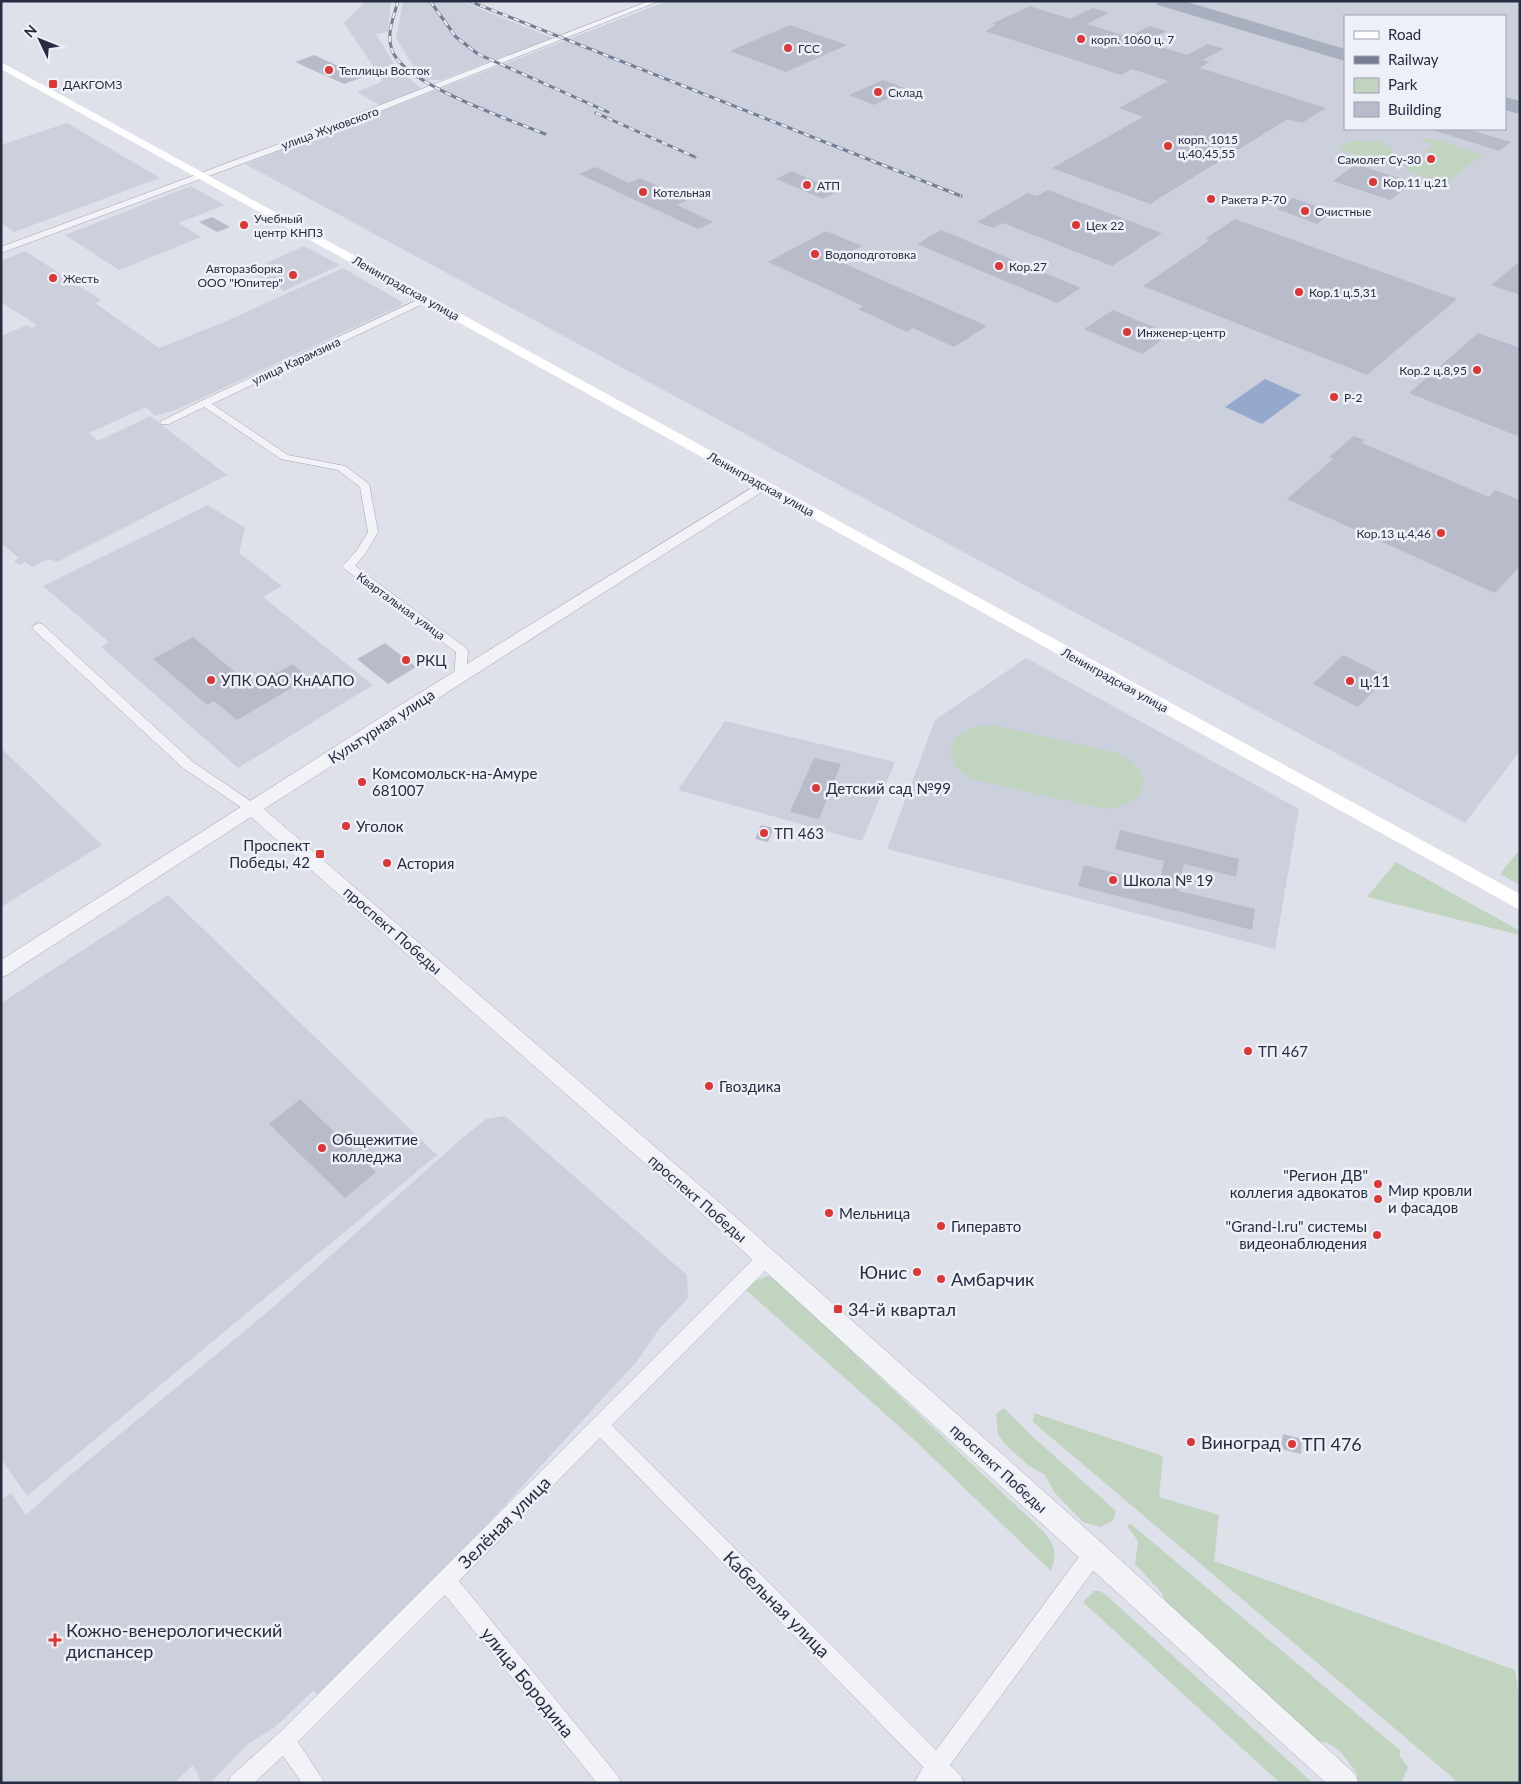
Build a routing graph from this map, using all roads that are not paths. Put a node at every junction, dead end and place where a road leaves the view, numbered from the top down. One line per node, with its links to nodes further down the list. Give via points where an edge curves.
1 (656, 1): 3 (street, улица Жуковского)
2 (2, 66): 3 (main road, Ленинградская улица)
3 (200, 175): 4 (street, улица Жуковского); 5 (main road, Ленинградская улица)
4 (1, 250)
5 (426, 300): 6 (street, улица Карамзина); 8 (main road, Ленинградская улица)
6 (204, 403): 7 (street, улица Карамзина); 10 (street, Квартальная улица, via 286,457 341,468 365,486 373,532 348,567 462,651)
7 (165, 422)
8 (763, 485): 10 (street, Культурная улица); 12 (main road, Ленинградская улица)
9 (38, 627): 11 (street, проспект Победы, via 188,765)
10 (460, 676): 11 (street, Культурная улица)
11 (253, 809): 13 (street, Культурная улица); 14 (street, проспект Победы)
12 (1520, 903)
13 (1, 970)
14 (766, 1258): 15 (street, Зелёная улица); 16 (street, проспект Победы)
15 (600, 1426): 17 (street, Зелёная улица); 19 (street, Кабельная улица)
16 (1094, 1552): 19 (street); 25 (street, проспект Победы)
17 (446, 1581): 18 (street, Зелёная улица); 22 (street, улица Бородина)
18 (285, 1741): 20 (street, Зелёная улица); 21 (street)
19 (936, 1766): 23 (street); 24 (street, Кабельная улица)
20 (238, 1783)
21 (315, 1783)
22 (611, 1783)
23 (924, 1783)
24 (954, 1783)
25 (1346, 1783)

